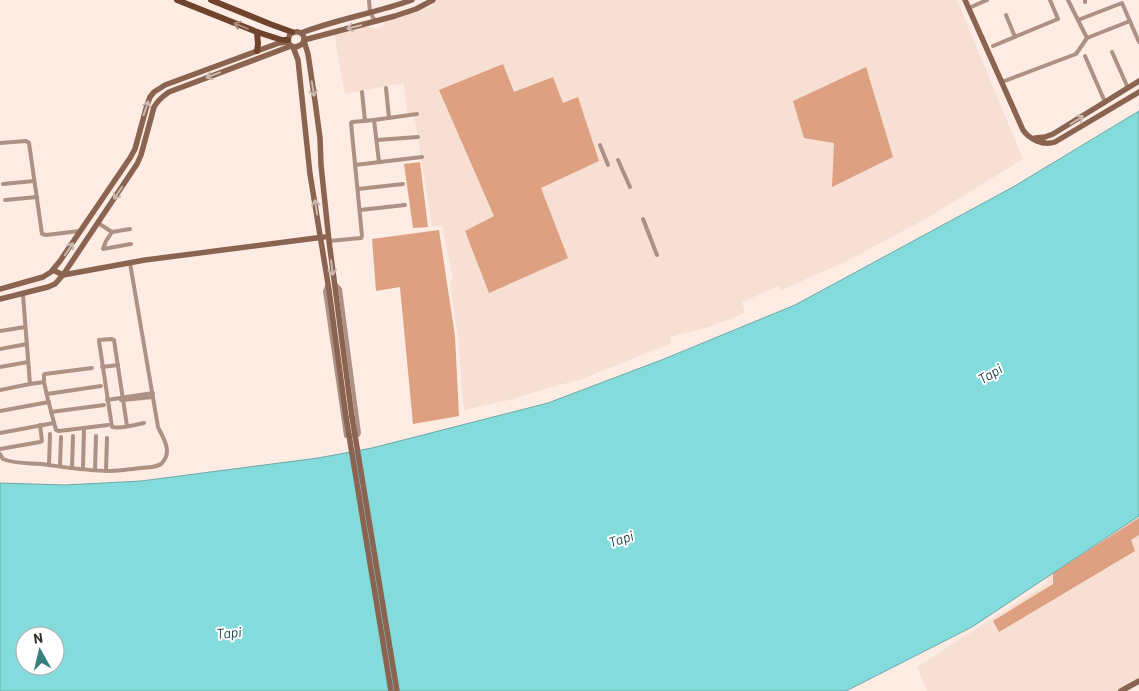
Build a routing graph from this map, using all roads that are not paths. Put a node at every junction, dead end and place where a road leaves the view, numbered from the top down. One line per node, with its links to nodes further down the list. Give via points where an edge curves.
1 (177, 0): 16 (main road, one-way to 1)
2 (211, 0): 17 (main road)
3 (369, 0): 11 (street)
4 (412, 0): 11 (street)
5 (433, 0): 14 (street, via 416,9)
6 (965, 0): 10 (street)
7 (987, 0): 10 (street)
8 (1050, 0): 19 (street, via 1058,19)
9 (1068, 0): 13 (street)
10 (969, 8): 31 (street)
11 (370, 12): 14 (street); 18 (street)
12 (1006, 15): 19 (street)
13 (1078, 20): 15 (street, via 1122,3); 20 (street)
14 (375, 21): 21 (street, one-way to 21)
15 (1130, 21): 20 (street); 22 (street)
16 (257, 32): 23 (main road); 25 (main road)
17 (292, 32): 18 (street); 23 (street, via 288,36)
18 (301, 33): 21 (street)
19 (1015, 37): 24 (street)
20 (1087, 38): 31 (street, via 1076,54)
21 (304, 40): 23 (street, via 299,47); 66 (street, one-way to 66, via 316,101)
22 (1139, 42)
23 (290, 44): 25 (street); 29 (street); 65 (street, one-way to 23, via 310,174 298,60)
24 (993, 46)
25 (257, 51): 28 (street)
26 (1112, 52): 33 (street)
27 (1085, 56): 36 (street)
28 (229, 61): 29 (street); 63 (street, one-way to 28, via 133,153 154,92 165,84)
29 (232, 68): 61 (street, one-way to 61, via 169,92 158,101 152,111 140,159)
30 (1139, 81): 33 (street)
31 (1002, 82): 42 (street, via 1023,130)
32 (386, 88): 38 (street)
33 (1128, 88): 36 (street)
34 (362, 92): 40 (street)
35 (1139, 92): 42 (street, via 1055,142 1044,144)
36 (1104, 102): 42 (street, one-way to 36, via 1053,134)
37 (417, 114): 38 (street)
38 (390, 118): 39 (street)
39 (374, 120): 40 (street); 43 (street)
40 (365, 121): 49 (street, via 351,123)
41 (418, 137): 43 (street)
42 (1033, 138)
43 (376, 140): 48 (street)
44 (0, 143): 51 (street, via 28,141)
45 (600, 145): 50 (street)
46 (422, 157): 48 (street)
47 (618, 160): 54 (street)
48 (379, 162): 49 (street)
49 (355, 165): 55 (street)
50 (608, 165)
51 (34, 181): 52 (street); 56 (street)
52 (3, 184)
53 (403, 184): 55 (street)
54 (630, 187)
55 (358, 188): 59 (street)
56 (37, 197): 57 (street); 63 (street, via 42,234)
57 (5, 200)
58 (405, 205): 59 (street)
59 (360, 210): 66 (street, via 362,237)
60 (643, 219): 68 (street)
61 (98, 223): 64 (street); 71 (street)
62 (130, 229): 64 (street)
63 (81, 231): 70 (street, one-way to 63)
64 (112, 232): 67 (street, via 104,250)
65 (321, 237): 66 (street); 69 (street); 72 (street)
66 (329, 239): 72 (street, one-way to 72)
67 (131, 244)
68 (657, 255)
69 (130, 263): 71 (street); 90 (street)
70 (53, 270): 71 (street); 73 (street, via 43,277)
71 (63, 276): 74 (street, via 55,284)
72 (331, 284): 72 (street, via 325,291 346,436 359,433 340,289); 97 (street)
73 (0, 289)
74 (23, 295): 75 (street); 76 (street)
75 (0, 299)
76 (25, 326): 77 (street); 78 (street)
77 (0, 331)
78 (27, 344): 79 (street); 80 (street)
79 (0, 349)
80 (28, 362): 82 (street); 86 (street)
81 (118, 365): 83 (street); 83 (street, via 113,339 106,339 98,342); 91 (street)
82 (0, 367)
83 (102, 367): 92 (street)
84 (92, 368): 85 (street, via 45,374)
85 (44, 382): 86 (street); 89 (street)
86 (30, 384): 88 (street)
87 (101, 386): 89 (street)
88 (0, 390)
89 (46, 394): 93 (street)
90 (153, 395): 91 (street); 117 (street, via 158,427 168,450 164,462 156,467)
91 (121, 399): 92 (street); 102 (street)
92 (107, 400): 102 (street, via 112,427)
93 (49, 402): 95 (street); 96 (street)
94 (104, 405): 96 (street)
95 (0, 411)
96 (51, 412): 98 (street)
97 (349, 417): 120 (street, bridge); 121 (street, bridge)
98 (54, 423): 100 (street); 103 (street, via 59,431)
99 (144, 423): 102 (street)
100 (40, 425): 104 (street); 110 (street, via 42,441)
101 (108, 425): 103 (street)
102 (127, 426)
103 (84, 428): 115 (street)
104 (0, 433)
105 (50, 434): 112 (street)
106 (73, 436): 114 (street)
107 (96, 436): 116 (street)
108 (61, 437): 113 (street)
109 (107, 438): 117 (street)
110 (0, 450)
111 (0, 454): 112 (street, via 7,461)
112 (49, 465): 113 (street)
113 (60, 466): 114 (street)
114 (72, 468): 115 (street)
115 (83, 469): 116 (street)
116 (95, 470): 117 (street)
117 (106, 471)
118 (1139, 681): 122 (street)
119 (1139, 685): 123 (street)
120 (391, 691)
121 (397, 691)
122 (1121, 691)
123 (1128, 691)

